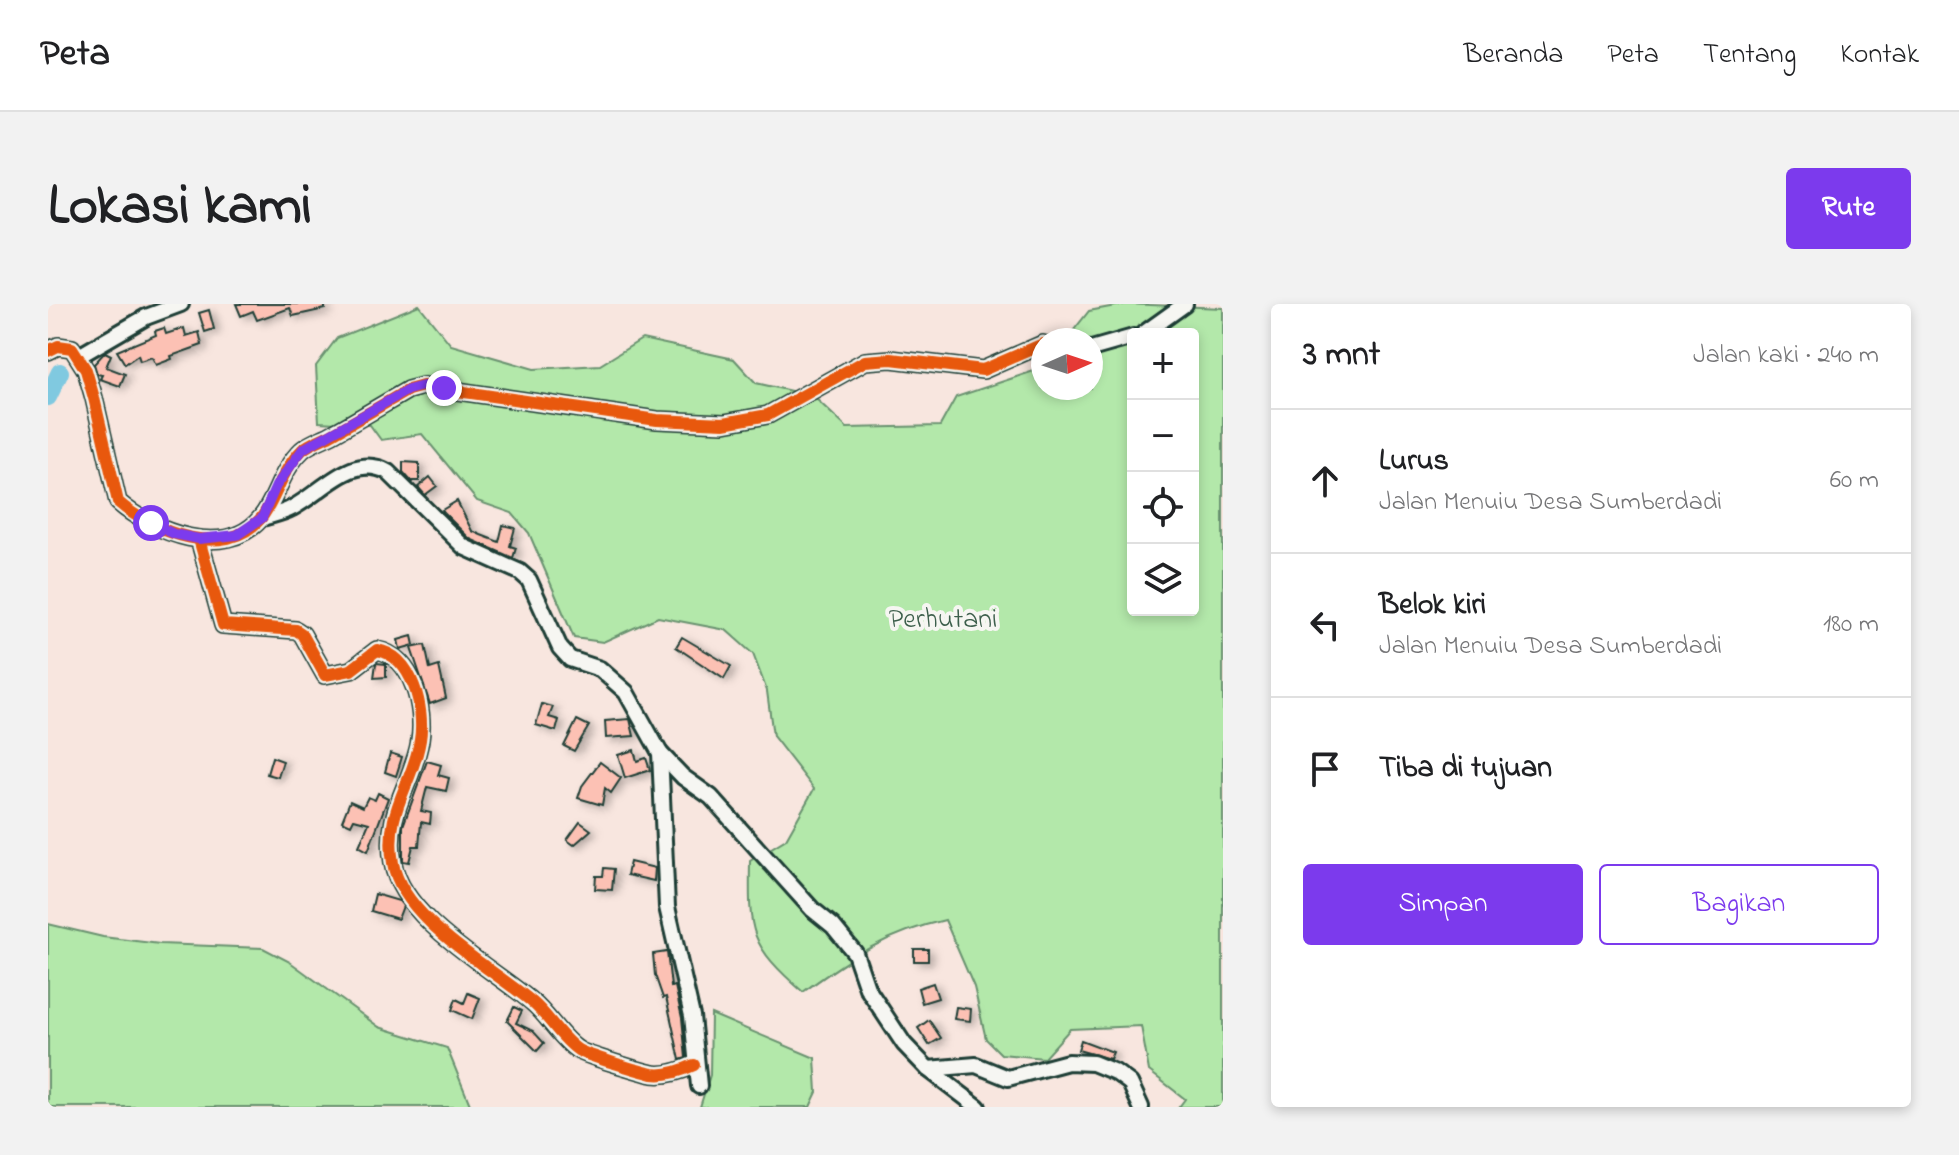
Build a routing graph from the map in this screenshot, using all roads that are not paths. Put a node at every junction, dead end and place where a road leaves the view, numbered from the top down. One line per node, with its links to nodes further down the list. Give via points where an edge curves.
1 (181, 304): 3 (street)
2 (1185, 304): 4 (street)
3 (144, 310): 9 (street)
4 (1151, 328)
5 (1127, 339): 6 (street)
6 (1103, 346)
7 (1031, 349): 10 (street, via 983,370 874,358 768,415 724,423 657,420 423,386 303,449 276,486)
8 (48, 351): 9 (street, via 65,345)
9 (79, 356): 11 (street, via 118,502 174,534)
10 (262, 518): 11 (street, via 237,535); 12 (street, via 294,507 353,467 376,465 388,472 464,547 529,580 560,648 570,659 600,669 626,692)
11 (199, 539): 13 (street, via 223,625 296,630 325,675 351,670 377,650 405,669 418,697 420,739 396,803 393,864 411,902 533,1002 579,1051 652,1074)
12 (660, 753): 13 (street, via 667,907 692,1016); 14 (street, via 711,797 833,926 855,953 878,1009)
13 (694, 1065): 15 (street)
14 (928, 1069): 16 (street); 17 (street, via 976,1065 1008,1078 1068,1062 1093,1063 1130,1083)
15 (699, 1086)
16 (978, 1107)
17 (1141, 1107)

